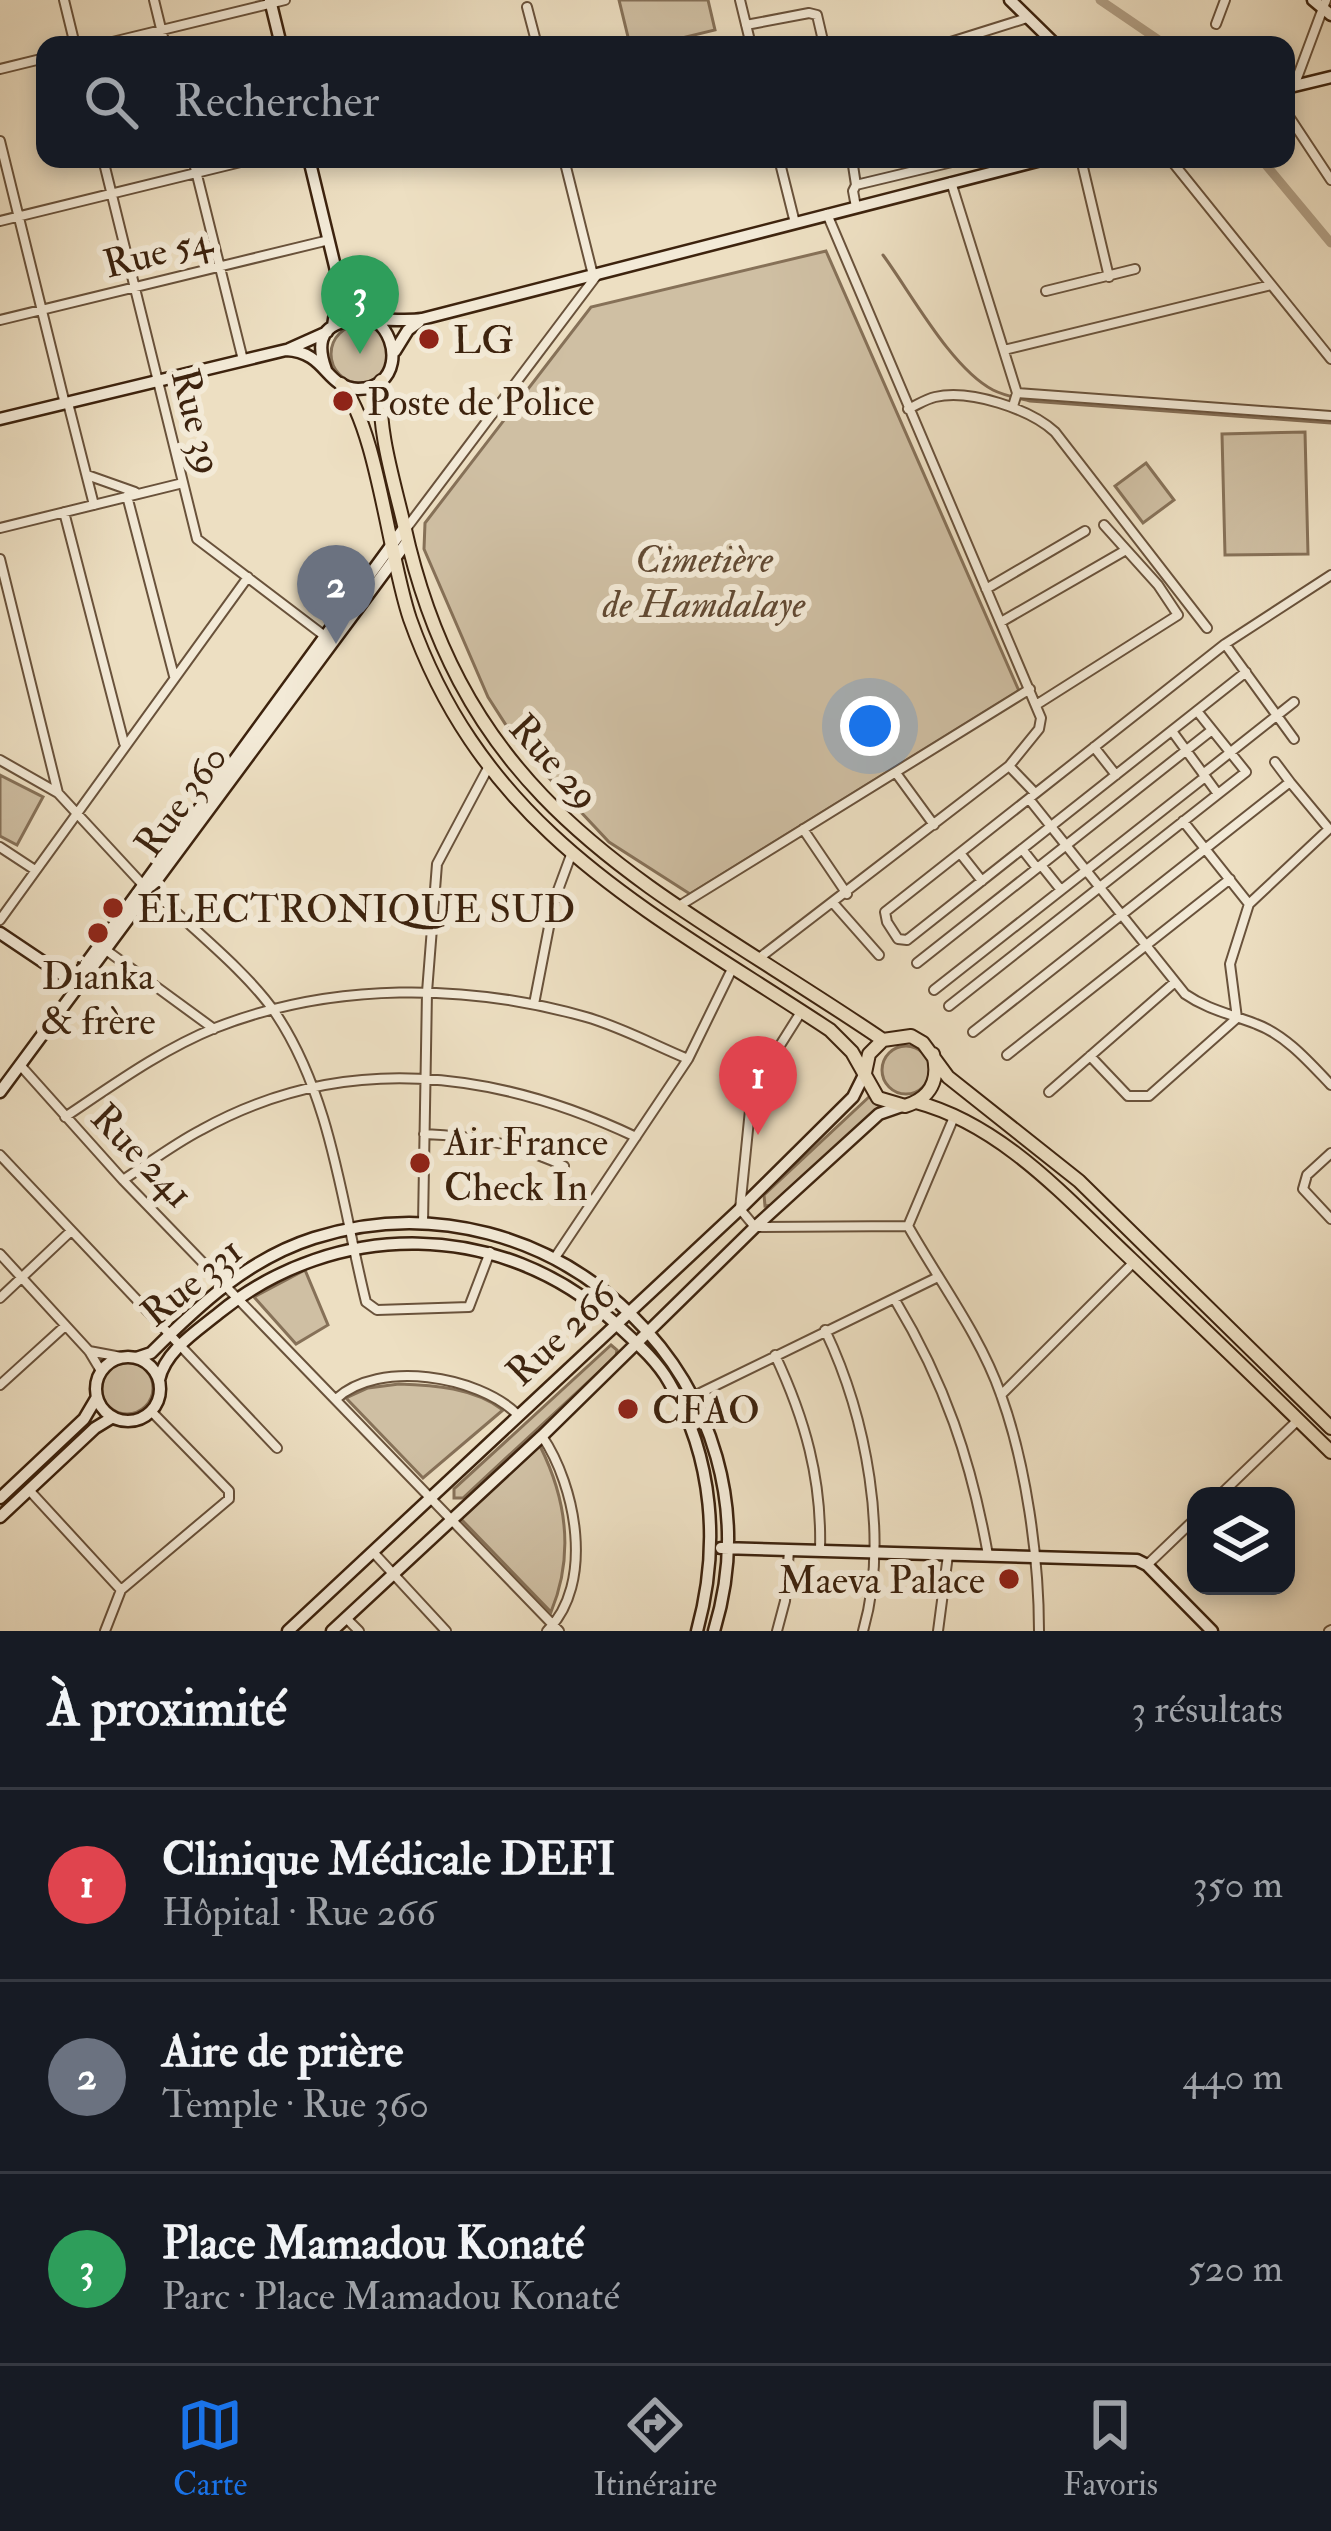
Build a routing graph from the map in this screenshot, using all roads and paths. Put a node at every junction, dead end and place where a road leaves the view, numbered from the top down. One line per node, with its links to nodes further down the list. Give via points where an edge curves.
1 (64, 0): 14 (street)
2 (154, 0): 13 (street)
3 (285, 0): 7 (street)
4 (740, 0): 12 (street)
5 (1010, 0): 10 (main road)
6 (1225, 0): 11 (street)
7 (270, 2): 13 (street); 17 (main road)
8 (1323, 6): 25 (street)
9 (527, 7): 18 (street)
10 (1028, 17): 21 (street); 22 (main road)
11 (1216, 24)
12 (746, 25): 19 (street); 20 (street, via 809,13)
13 (162, 30): 15 (street); 16 (street)
14 (73, 36)
15 (137, 36)
16 (163, 36)
17 (278, 36)
18 (535, 36)
19 (749, 36)
20 (822, 36)
21 (969, 36)
22 (1047, 36)
23 (36, 60): 24 (street)
24 (0, 69)
25 (1295, 75)
26 (1331, 79): 27 (main road)
27 (1295, 86)
28 (1295, 126): 42 (street)
29 (0, 141): 48 (street)
30 (105, 168): 45 (street, Rue 39)
31 (196, 168): 41 (street)
32 (217, 168): 41 (street)
33 (311, 168): 51 (main road)
34 (567, 168): 54 (street)
35 (781, 168): 50 (street)
36 (853, 168): 44 (street)
37 (927, 168): 44 (street)
38 (1009, 168): 43 (main road)
39 (1083, 168): 55 (street)
40 (1176, 168): 57 (street)
41 (197, 173): 45 (street); 52 (street)
42 (1331, 180)
43 (951, 182): 46 (main road); 67 (street)
44 (856, 185): 46 (street)
45 (112, 194): 48 (street); 58 (street, Rue 39)
46 (856, 207): 47 (main road)
47 (827, 214): 50 (main road); 78 (street)
48 (19, 216): 49 (street); 60 (street)
49 (0, 220)
50 (795, 224): 54 (main road)
51 (329, 240): 52 (street, Rue 54); 56 (main road)
52 (220, 267): 58 (street, Rue 54); 70 (street)
53 (1135, 269): 55 (street)
54 (595, 274): 62 (main road); 90 (street)
55 (1108, 277): 59 (street)
56 (339, 283): 61 (main road); 65 (main road)
57 (1271, 285): 67 (street); 69 (street)
58 (135, 287): 60 (street, Rue 54); 72 (street, Rue 39)
59 (1046, 291)
60 (42, 310): 63 (street, Rue 54); 76 (street)
61 (360, 316): 64 (main road); 65 (main road)
62 (422, 319): 64 (main road); 68 (main road)
63 (0, 320)
64 (376, 321): 68 (main road)
65 (331, 329): 66 (main road); 71 (main road, via 322,351)
66 (286, 350): 70 (main road); 71 (main road, via 313,355)
67 (1004, 350): 75 (street)
68 (395, 351): 73 (main road)
69 (1331, 359)
70 (243, 360): 72 (main road)
71 (326, 370): 74 (main road)
72 (158, 381): 76 (main road); 82 (street, Rue 39)
73 (381, 381): 74 (main road, via 361,389); 90 (main road, Rue 29, via 381,420)
74 (340, 384): 92 (main road, via 361,421)
75 (1017, 393): 77 (street); 79 (street)
76 (66, 403): 80 (main road); 81 (street)
77 (1013, 406): 78 (street, via 951,396); 98 (street, via 1055,431)
78 (908, 409): 96 (street)
79 (1331, 416)
80 (0, 419)
81 (86, 474): 83 (street); 85 (street)
82 (183, 483): 83 (street); 94 (street, Rue 39, via 196,539)
83 (140, 494): 84 (street)
84 (127, 496): 85 (street); 102 (street)
85 (94, 505): 86 (street)
86 (64, 512): 88 (street); 111 (street)
87 (1104, 525): 91 (street)
88 (0, 528)
89 (1085, 531): 96 (street)
90 (405, 533): 92 (main road, Rue 360); 149 (main road, Rue 29, via 456,679 499,749 563,821)
91 (1126, 550): 97 (street); 105 (street, via 1178,616)
92 (391, 554): 99 (main road); 118 (main road, via 419,645); 144 (main road, Rue 360)
93 (0, 559): 123 (street)
94 (248, 577): 99 (street, Rue 39); 102 (street)
95 (1331, 577): 100 (street)
96 (986, 589): 97 (street)
97 (1000, 622): 103 (street)
98 (1207, 628)
99 (326, 637): 144 (main road)
100 (1225, 644): 101 (street); 112 (street)
101 (1246, 673): 106 (street); 107 (street)
102 (174, 678): 111 (street)
103 (1030, 689): 105 (street); 119 (street)
104 (1294, 702): 107 (street)
105 (1036, 704): 117 (street, via 1039,729)
106 (1197, 711): 108 (street); 109 (street)
107 (1279, 714): 110 (street); 114 (street)
108 (1212, 730): 113 (street); 114 (street)
109 (1172, 731): 113 (street); 120 (street)
110 (1294, 739)
111 (125, 745): 126 (street)
112 (1094, 747): 120 (street); 125 (street)
113 (1186, 751): 121 (street); 132 (street)
114 (1230, 752): 121 (street); 124 (street, via 1246,772)
115 (0, 760): 123 (street)
116 (1275, 763): 122 (street)
117 (1009, 766): 125 (street); 128 (street)
118 (488, 768): 137 (main road); 162 (street, via 437,864)
119 (896, 772): 128 (street); 130 (street)
120 (1116, 775): 129 (street)
121 (1204, 775): 124 (street); 140 (street)
122 (1290, 782): 131 (street); 135 (street)
123 (58, 793): 126 (street)
124 (1218, 794): 127 (street)
125 (1032, 796): 129 (street); 136 (street)
126 (77, 810): 139 (street); 144 (street)
127 (1183, 821): 135 (street); 143 (street)
128 (934, 825): 146 (street)
129 (1051, 826): 132 (street); 134 (street)
130 (803, 830): 146 (street); 149 (street)
131 (1330, 830): 148 (street)
132 (1066, 845): 138 (street); 140 (street)
133 (0, 848): 139 (street)
134 (1022, 849): 138 (street); 142 (street)
135 (1205, 849): 141 (street); 150 (street)
136 (960, 853): 142 (street); 142 (street, via 885,912 898,939)
137 (571, 855): 158 (main road); 163 (street)
138 (1039, 866): 145 (street); 157 (street)
139 (35, 870): 151 (street)
140 (1086, 871): 143 (street); 145 (street)
141 (1230, 879): 148 (street); 153 (street)
142 (982, 880)
143 (1100, 887): 150 (street); 164 (street)
144 (148, 888): 154 (main road, Rue 360); 160 (main road); 165 (street)
145 (1061, 890): 161 (street)
146 (847, 894): 147 (street)
147 (834, 904): 155 (street); 156 (street)
148 (1249, 904): 167 (street, via 1230,964)
149 (679, 906): 156 (main road, Rue 29)
150 (1121, 915): 153 (street); 169 (street)
151 (0, 920)
152 (0, 933): 160 (main road)
153 (1146, 946): 159 (street); 172 (street)
154 (106, 950): 160 (main road, Rue 360); 168 (street)
155 (879, 956)
156 (758, 959): 170 (main road, Rue 29)
157 (917, 963)
158 (733, 967): 166 (main road); 174 (street)
159 (1175, 982): 167 (street, via 1198,1004); 173 (street)
160 (75, 984): 175 (main road, Rue 360); 178 (main road)
161 (934, 990)
162 (427, 992): 163 (street); 165 (street); 177 (street)
163 (534, 1004): 174 (street)
164 (950, 1006)
165 (273, 1009): 168 (street); 180 (street)
166 (802, 1010): 176 (main road, via 853,1052); 192 (street, via 752,1090)
167 (1237, 1018): 173 (street, via 1149,1096 1128,1096); 179 (street, via 1283,1040)
168 (214, 1029): 185 (street)
169 (974, 1032)
170 (883, 1040): 171 (main road, via 910,1036); 176 (main road)
171 (932, 1054): 183 (main road, via 934,1082); 233 (main road, via 965,1093 1079,1181)
172 (1006, 1055)
173 (1090, 1056): 182 (street)
174 (688, 1058): 187 (street)
175 (20, 1065): 181 (main road, Rue 360); 185 (street, Rue 241)
176 (865, 1073): 183 (main road, via 878,1098); 192 (main road, Rue 266, via 853,1097)
177 (426, 1076): 180 (street); 186 (street); 187 (street, via 576,1108)
178 (0, 1080)
179 (1331, 1085)
180 (315, 1089): 191 (street, via 203,1128); 198 (street)
181 (0, 1092)
182 (1049, 1092)
183 (911, 1104): 184 (main road); 196 (main road, Rue 266, via 879,1114)
184 (955, 1115): 195 (street); 203 (main road, via 1011,1149)
185 (65, 1117): 191 (street, Rue 241)
186 (424, 1134): 190 (street, via 501,1142); 194 (street)
187 (636, 1137): 202 (street)
188 (1331, 1153): 193 (street, via 1303,1181)
189 (0, 1155): 197 (street)
190 (564, 1166)
191 (123, 1180): 206 (street, Rue 241)
192 (740, 1209): 196 (street); 210 (main road, Rue 266)
193 (1331, 1219)
194 (423, 1224): 198 (main road, Rue 331); 202 (main road, Rue 331, via 497,1236)
195 (908, 1226): 196 (street); 205 (street)
196 (755, 1227): 214 (main road, Rue 266)
197 (71, 1231): 204 (street); 215 (street)
198 (349, 1231): 199 (street); 206 (main road, Rue 331, via 316,1237)
199 (352, 1248): 200 (main road, Rue 331, via 428,1242); 200 (street, via 367,1302 377,1310 469,1307); 207 (main road, Rue 331, via 310,1259)
200 (490, 1252): 211 (main road, Rue 331, via 559,1281)
201 (0, 1254): 204 (street)
202 (554, 1259): 210 (main road, Rue 331)
203 (1134, 1262): 225 (street); 232 (main road)
204 (22, 1277): 208 (street); 212 (street)
205 (938, 1277): 209 (street); 225 (street)
206 (225, 1283): 207 (street, Rue 241); 215 (main road, Rue 331)
207 (238, 1297): 217 (main road, Rue 331); 228 (street, Rue 241)
208 (0, 1298)
209 (895, 1300): 213 (street); 253 (street, via 955,1417)
210 (627, 1311): 211 (main road, Rue 266); 214 (main road, Rue 331)
211 (615, 1323): 216 (main road, Rue 331); 230 (main road, Rue 266)
212 (66, 1325): 218 (street); 224 (street)
213 (825, 1330): 219 (street); 251 (street, via 856,1408)
214 (647, 1332): 216 (main road, Rue 266); 226 (main road, Rue 331)
215 (169, 1335): 217 (street); 221 (main road, Rue 331)
216 (637, 1343): 234 (main road, Rue 266); 246 (main road, Rue 331, via 668,1379 689,1423 706,1475)
217 (180, 1346): 223 (main road, Rue 331); 235 (street)
218 (89, 1351): 220 (street); 222 (street)
219 (775, 1355): 226 (street); 250 (street, via 817,1474)
220 (121, 1358): 221 (main road); 222 (main road)
221 (136, 1358): 223 (main road)
222 (101, 1371): 227 (main road)
223 (159, 1380): 229 (main road)
224 (0, 1385)
225 (1001, 1395): 254 (street)
226 (694, 1396): 247 (main road, Rue 331, via 719,1458)
227 (97, 1397): 231 (main road); 238 (main road, via 84,1420)
228 (336, 1399): 230 (street, via 370,1381 432,1377 479,1388); 242 (street)
229 (151, 1411): 231 (main road, via 133,1421); 257 (street, via 230,1499)
230 (517, 1414): 242 (main road, Rue 266)
231 (113, 1417): 240 (main road)
232 (1298, 1420): 236 (main road); 239 (street)
233 (1331, 1428)
234 (542, 1436): 244 (main road, Rue 266); 259 (street, via 569,1491 576,1527 573,1571)
235 (277, 1448)
236 (1331, 1453)
237 (0, 1475): 238 (street)
238 (11, 1487): 241 (main road)
239 (1228, 1487)
240 (29, 1490): 243 (main road); 257 (street)
241 (0, 1498)
242 (430, 1498): 244 (street); 249 (main road, Rue 266)
243 (0, 1517)
244 (451, 1520): 256 (main road, Rue 266); 259 (street)
245 (1187, 1527): 255 (street)
246 (711, 1547): 247 (main road); 265 (main road, Rue 331)
247 (727, 1549): 248 (main road); 266 (main road, Rue 331)
248 (789, 1551): 250 (main road); 267 (street)
249 (373, 1552): 256 (street); 261 (main road, Rue 266)
250 (820, 1552): 251 (main road)
251 (873, 1552): 252 (main road); 268 (street)
252 (948, 1554): 253 (main road); 269 (street)
253 (988, 1556): 254 (main road)
254 (1036, 1558): 255 (main road); 270 (street)
255 (1147, 1565): 271 (main road)
256 (392, 1574): 258 (main road, Rue 266); 264 (street)
257 (121, 1590): 260 (street)
258 (346, 1618): 262 (main road, Rue 266); 263 (street)
259 (553, 1629)
260 (104, 1631)
261 (288, 1631)
262 (332, 1631)
263 (359, 1631)
264 (446, 1631)
265 (697, 1631)
266 (714, 1631)
267 (777, 1631)
268 (863, 1631)
269 (938, 1631)
270 (1039, 1631)
271 (1212, 1631)

